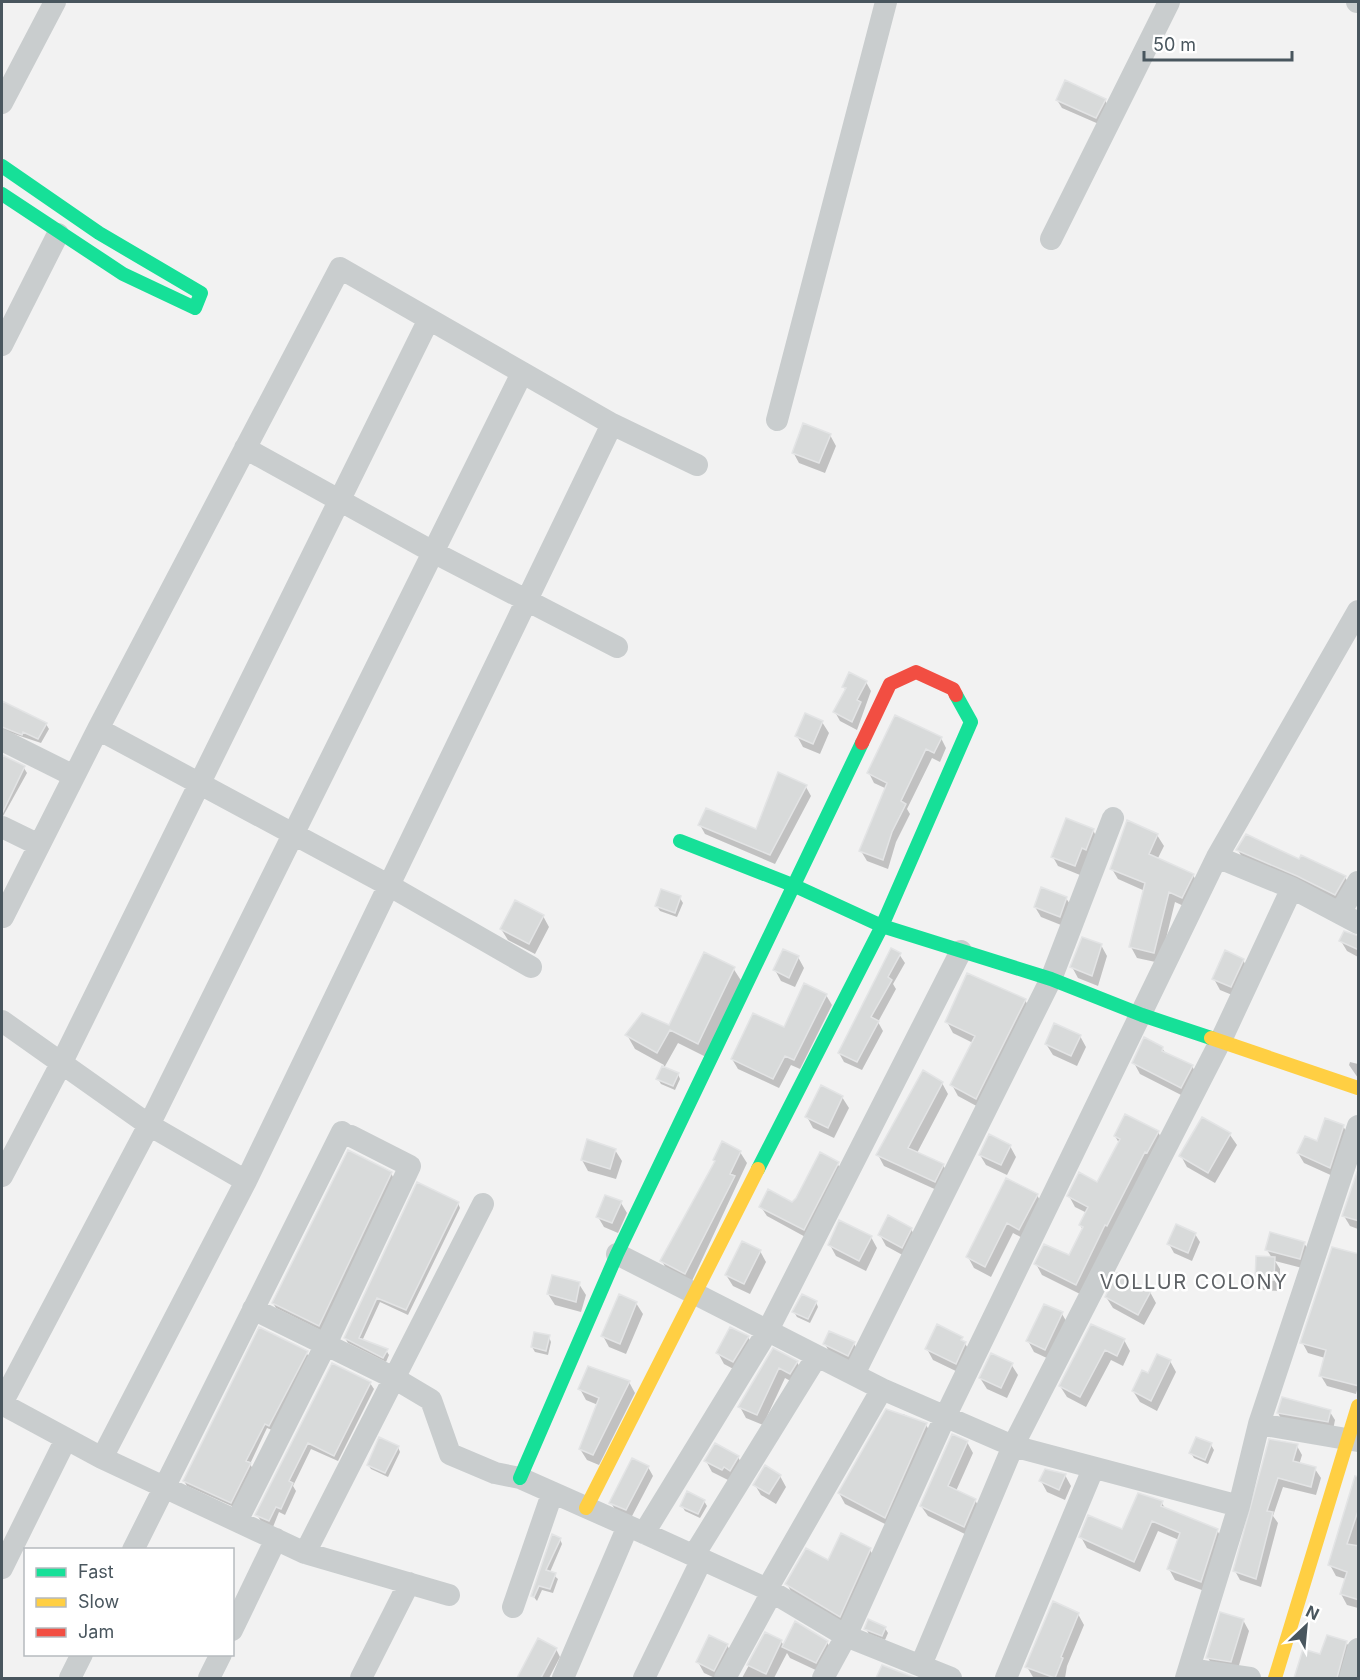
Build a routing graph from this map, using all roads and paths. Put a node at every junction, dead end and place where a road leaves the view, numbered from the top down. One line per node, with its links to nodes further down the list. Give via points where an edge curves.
1 (55, 2): 4 (street)
2 (886, 2): 12 (street)
3 (1169, 2): 8 (street)
4 (2, 103)
5 (2, 166): 7 (street, via 120,247 201,293 195,308 123,274)
6 (2, 194): 7 (street)
7 (58, 234): 10 (street)
8 (1051, 239)
9 (429, 319): 11 (street); 14 (street, via 340,268); 16 (street)
10 (2, 345)
11 (522, 373): 13 (street); 17 (street)
12 (777, 420)
13 (612, 424): 15 (street); 18 (street)
14 (245, 448): 16 (street); 21 (street)
15 (698, 465)
16 (339, 500): 17 (street); 24 (street)
17 (433, 552): 18 (street); 27 (street)
18 (528, 600): 20 (street); 32 (street)
19 (1359, 611): 30 (street)
20 (617, 646)
21 (98, 729): 23 (street); 24 (street)
22 (2, 740): 23 (street)
23 (74, 776): 29 (street)
24 (198, 783): 27 (street); 44 (street)
25 (1113, 818): 40 (street)
26 (2, 826): 29 (street)
27 (293, 835): 32 (street); 46 (street)
28 (680, 841): 33 (street)
29 (39, 845): 35 (street)
30 (1217, 857): 34 (street); 41 (street)
31 (1359, 882): 36 (street)
32 (390, 886): 39 (street); 49 (street)
33 (795, 886): 37 (street); 37 (street, via 890,684 916,672 953,689 971,722); 51 (street)
34 (1292, 888): 36 (street); 43 (street)
35 (2, 918)
36 (1349, 918)
37 (882, 926): 38 (street); 52 (street)
38 (961, 951): 40 (street); 54 (street)
39 (531, 967)
40 (1051, 979): 41 (street); 57 (street)
41 (1142, 1015): 43 (street); 62 (street)
42 (2, 1022): 44 (street)
43 (1221, 1041): 45 (street); 66 (street)
44 (61, 1064): 46 (street); 48 (street)
45 (1359, 1088)
46 (150, 1125): 49 (street); 60 (street)
47 (1359, 1126): 63 (street)
48 (2, 1176)
49 (246, 1181): 67 (street)
50 (483, 1204): 58 (street)
51 (617, 1254): 52 (street); 69 (street)
52 (697, 1294): 54 (street); 73 (street)
53 (253, 1309): 55 (street); 55 (street, via 346,1134 410,1166); 70 (street)
54 (767, 1332): 56 (street); 75 (street)
55 (326, 1344): 58 (street); 74 (street)
56 (817, 1356): 57 (street); 79 (street)
57 (854, 1374): 59 (street)
58 (394, 1378): 69 (street, via 431,1400 450,1454 495,1473); 78 (street)
59 (882, 1389): 62 (street); 82 (street)
60 (2, 1403): 64 (street)
61 (1359, 1406): 65 (street)
62 (945, 1417): 66 (street); 86 (street)
63 (1259, 1425): 65 (street); 72 (street)
64 (66, 1439): 67 (street); 80 (street)
65 (1353, 1440): 101 (street)
66 (1014, 1446): 68 (street); 90 (street)
67 (102, 1458): 70 (street)
68 (1094, 1469): 72 (street); 99 (street)
69 (520, 1478): 71 (street)
70 (163, 1487): 74 (street); 77 (street)
71 (552, 1494): 73 (street); 84 (street)
72 (1239, 1506): 91 (street)
73 (586, 1508): 75 (street)
74 (237, 1521): 76 (street)
75 (636, 1529): 79 (street); 95 (street)
76 (276, 1539): 78 (street); 85 (street)
77 (134, 1548)
78 (305, 1553): 81 (street)
79 (698, 1557): 82 (street); 96 (street)
80 (2, 1568)
81 (410, 1583): 83 (street); 94 (street)
82 (769, 1591): 86 (street); 97 (street)
83 (449, 1595)
84 (513, 1607)
85 (234, 1626)
86 (846, 1636): 90 (street); 98 (street)
87 (1359, 1650): 102 (street)
88 (81, 1656): 92 (street)
89 (220, 1656): 93 (street)
90 (933, 1673)
91 (1187, 1674): 100 (street)
92 (70, 1678)
93 (209, 1678)
94 (361, 1678)
95 (563, 1678)
96 (644, 1678)
97 (725, 1678)
98 (823, 1678)
99 (1006, 1678)
100 (1250, 1678)
101 (1275, 1678)
102 (1350, 1678)

